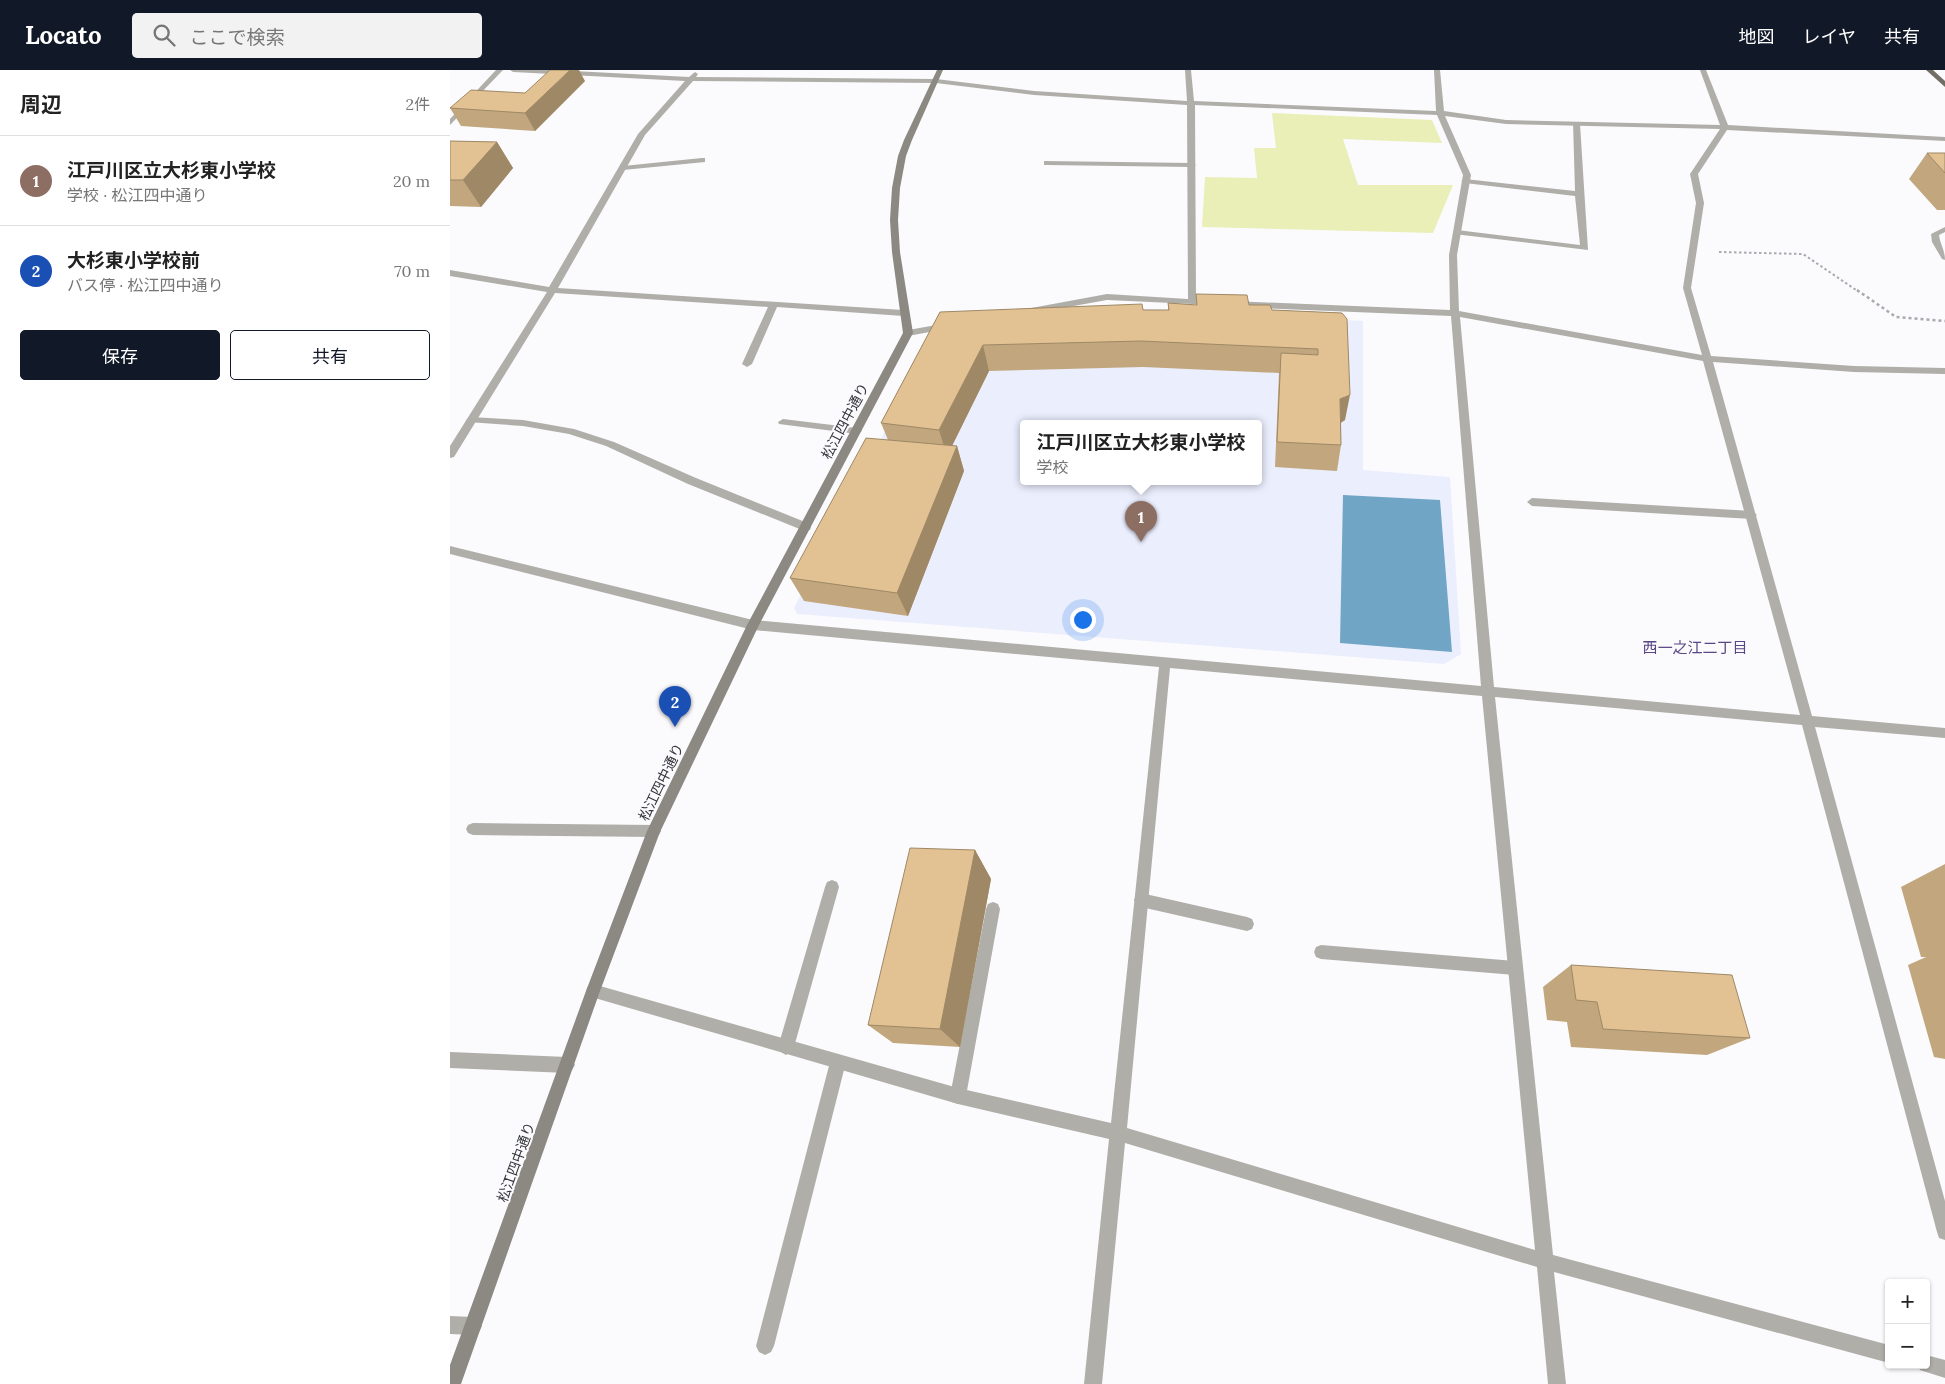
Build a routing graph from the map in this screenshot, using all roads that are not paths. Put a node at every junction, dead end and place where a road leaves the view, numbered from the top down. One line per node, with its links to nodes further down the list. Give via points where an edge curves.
1 (500, 70): 13 (street)
2 (514, 70): 9 (street)
3 (698, 70): 9 (street)
4 (1188, 70): 11 (street)
5 (1437, 70): 12 (street)
6 (1703, 70): 15 (street)
7 (1929, 70): 10 (main road)
8 (938, 75): 9 (street); 11 (street, via 1034,93); 31 (street, via 907,140 895,188 893,230)
9 (691, 79): 20 (street, via 642,134)
10 (1945, 84)
11 (1191, 103): 12 (street); 19 (street)
12 (1440, 113): 14 (street, via 1506,122); 21 (street)
13 (450, 123)
14 (1576, 124): 15 (street); 22 (street)
15 (1725, 128): 16 (street); 35 (street, via 1694,174 1700,203 1687,288)
16 (1945, 139)
17 (702, 160): 20 (street)
18 (1047, 163): 19 (street)
19 (1192, 164): 28 (street)
20 (623, 168): 27 (street)
21 (1466, 181): 22 (street); 24 (street)
22 (1579, 194): 24 (street, via 1585,248)
23 (1945, 229): 25 (street, via 1935,234)
24 (1457, 232): 32 (street, via 1453,255)
25 (1945, 257)
26 (450, 273): 27 (street)
27 (552, 290): 29 (street); 38 (street)
28 (1192, 302): 30 (street, via 1107,297); 32 (street)
29 (774, 304): 31 (street); 36 (street)
30 (1022, 312)
31 (903, 313): 34 (street)
32 (1455, 313): 35 (street); 48 (street)
33 (956, 324): 34 (street)
34 (908, 333): 40 (street, 松江四中通り)
35 (1707, 358): 37 (street, via 1854,369); 43 (street)
36 (747, 364)
37 (1945, 371)
38 (471, 420): 41 (street); 44 (street, via 523,422 570,431 610,444)
39 (783, 422): 40 (street)
40 (857, 431): 44 (street, 松江四中通り)
41 (450, 454)
42 (1532, 502): 43 (street)
43 (1752, 514): 49 (street)
44 (806, 527): 46 (street, 松江四中通り)
45 (450, 550): 46 (street)
46 (753, 625): 47 (street); 52 (street, 松江四中通り)
47 (1165, 662): 48 (street); 54 (street)
48 (1488, 692): 49 (street); 58 (street)
49 (1806, 720): 50 (street); 66 (street)
50 (1945, 733)
51 (473, 829): 52 (street)
52 (654, 831): 59 (street, 松江四中通り)
53 (832, 887): 60 (street)
54 (1141, 900): 56 (street); 65 (street)
55 (993, 909): 64 (street)
56 (1247, 924)
57 (1322, 952): 58 (street)
58 (1516, 968): 67 (street)
59 (593, 992): 60 (street); 63 (street, 松江四中通り)
60 (786, 1047): 62 (street)
61 (450, 1060): 63 (street)
62 (838, 1062): 64 (street); 70 (street)
63 (567, 1065): 69 (street, 松江四中通り)
64 (958, 1096): 65 (street)
65 (1118, 1133): 67 (street); 75 (street)
66 (1945, 1232)
67 (1544, 1261): 71 (street); 76 (street)
68 (450, 1325): 69 (street)
69 (474, 1326): 74 (street, 松江四中通り)
70 (765, 1346)
71 (1885, 1353)
72 (1930, 1365): 73 (street)
73 (1945, 1369)
74 (452, 1384)
75 (1093, 1384)
76 (1557, 1384)

